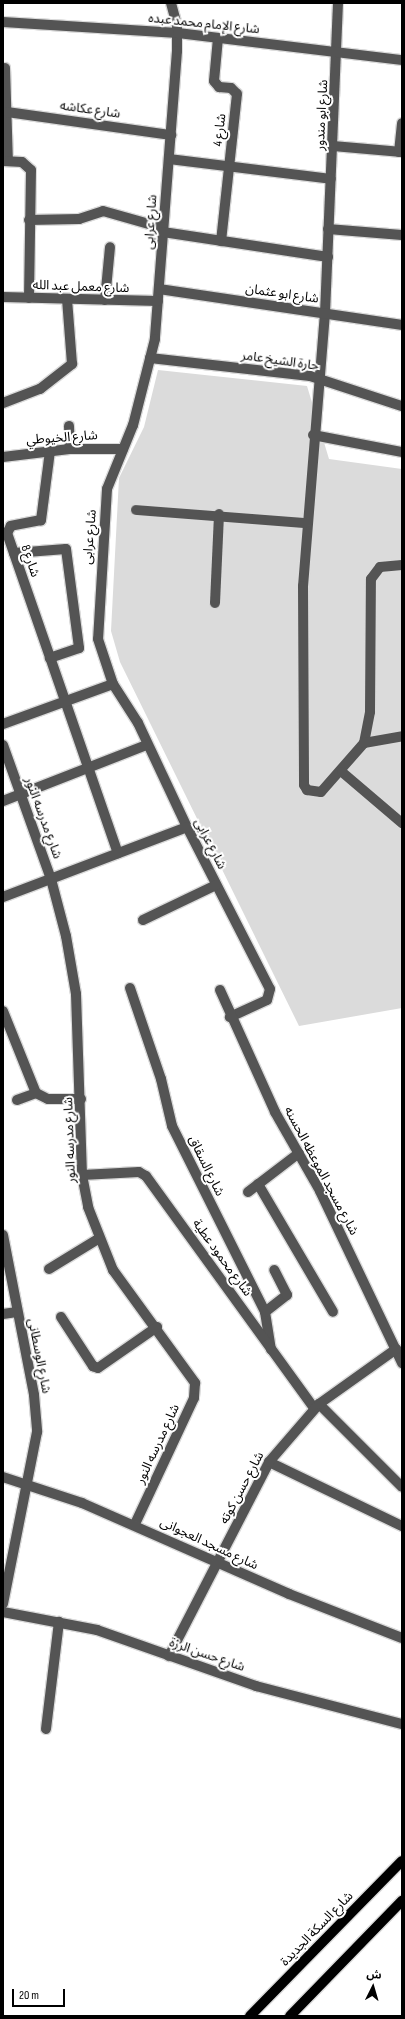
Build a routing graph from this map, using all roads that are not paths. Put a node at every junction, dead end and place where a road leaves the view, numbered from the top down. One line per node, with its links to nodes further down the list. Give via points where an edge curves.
1 (171, 3): 4 (street, شارع عرابى)
2 (338, 3): 6 (street, شارع ابو مندور)
3 (3, 22): 4 (street, شارع الإمام محمد عبده)
4 (178, 34): 5 (street, شارع الإمام محمد عبده); 11 (street, شارع عرابى)
5 (218, 38): 6 (street, شارع الإمام محمد عبده); 16 (street, شارع 4, via 214,81 219,86 231,88 237,94)
6 (338, 52): 7 (street, شارع الإمام محمد عبده); 12 (street, شارع ابو مندور)
7 (402, 60)
8 (5, 68): 9 (street)
9 (7, 112): 11 (street, شارع عكاشه); 15 (street)
10 (402, 123): 13 (street)
11 (171, 135): 14 (street, شارع عرابى)
12 (333, 146): 13 (street); 17 (street, شارع ابو مندور)
13 (401, 152)
14 (169, 159): 16 (street); 20 (street, شارع عرابى)
15 (6, 161): 18 (street, via 29,166)
16 (228, 167): 17 (street); 22 (street, شارع 4)
17 (331, 179): 19 (street, شارع ابو مندور)
18 (29, 220): 20 (street, via 75,219 102,211); 27 (street)
19 (328, 228): 21 (street); 24 (street, شارع ابو مندور)
20 (163, 230): 22 (street); 25 (street, شارع عرابى)
21 (402, 235)
22 (221, 241): 24 (street)
23 (110, 247): 29 (street)
24 (328, 257): 31 (street, شارع ابو مندور)
25 (159, 289): 30 (street, شارع عرابى); 31 (street, شارع ابو عثمان)
26 (3, 297): 27 (street, شارع معمل عبد الله)
27 (29, 298): 28 (street, شارع معمل عبد الله)
28 (67, 299): 29 (street, شارع معمل عبد الله); 35 (street, via 72,364 40,389)
29 (105, 300): 30 (street, شارع معمل عبد الله)
30 (158, 302): 33 (street, شارع عرابى)
31 (325, 314): 32 (street, شارع ابو عثمان); 34 (street, شارع ابو مندور)
32 (402, 325)
33 (150, 358): 34 (street, حارة الشيخ عامر); 40 (street, شارع عرابى)
34 (318, 378): 36 (street, حارة الشيخ عامر); 38 (street, شارع ابو مندور)
35 (3, 403)
36 (402, 406)
37 (69, 426): 39 (street)
38 (313, 435): 42 (street); 46 (street, شارع ابو مندور)
39 (70, 448): 40 (street, شارع الخيوطي); 41 (street, شارع الخيوطي)
40 (123, 449): 51 (street, شارع عرابى, via 107,489 97,616 103,662)
41 (50, 451): 43 (street, شارع الخيوطي); 47 (street, شارع 8, via 43,516 38,522 8,529)
42 (402, 452)
43 (3, 457)
44 (136, 510): 45 (street)
45 (218, 514): 46 (street); 49 (street)
46 (306, 523): 59 (street, شارع ابو مندور, via 304,785 307,790 321,792)
47 (9, 550): 50 (street, شارع 8); 50 (street, via 66,549 79,648)
48 (402, 564): 55 (street, via 380,567 371,579 370,712)
49 (215, 603)
50 (50, 658): 52 (street, شارع 8)
51 (113, 684): 52 (street); 57 (street, شارع عرابى)
52 (64, 702): 53 (street); 58 (street, شارع 8)
53 (3, 724)
54 (402, 736): 55 (street)
55 (364, 743): 59 (street)
56 (3, 745): 60 (street, شارع مدرسه النور)
57 (147, 745): 58 (street); 63 (street, شارع عرابى)
58 (90, 765): 60 (street); 64 (street, شارع 8)
59 (342, 772): 62 (street)
60 (20, 793): 61 (street); 65 (street, شارع مدرسه النور)
61 (3, 801)
62 (402, 823)
63 (187, 827): 64 (street); 66 (street, شارع عرابى)
64 (118, 853): 65 (street)
65 (51, 879): 67 (street); 74 (street, شارع مدرسه النور, via 76,994)
66 (216, 885): 68 (street); 72 (street, شارع عرابى, via 271,992 267,1000)
67 (3, 898)
68 (143, 920)
69 (130, 988): 85 (street, شارع السقاق, via 181,1147)
70 (220, 990): 72 (street, شارع مسجد الموعظه الحسنه)
71 (3, 1011): 73 (street)
72 (230, 1017): 76 (street, شارع مسجد الموعظه الحسنه, via 275,1112)
73 (36, 1093): 74 (street, via 48,1099); 75 (street)
74 (81, 1099): 77 (street, شارع مدرسه النور)
75 (17, 1100)
76 (299, 1153): 78 (street); 90 (street, شارع مسجد الموعظه الحسنه)
77 (82, 1175): 81 (street, شارع مدرسه النور); 91 (street, شارع محمود عطية, via 139,1172 146,1176)
78 (258, 1184): 79 (street); 86 (street)
79 (248, 1192)
80 (3, 1235): 84 (street, شارع الوسطانى)
81 (98, 1239): 82 (street); 89 (street, شارع مدرسه النور, via 113,1270)
82 (49, 1269)
83 (274, 1270): 85 (street, via 287,1295)
84 (17, 1312): 87 (street); 96 (street, شارع الوسطانى, via 36,1412 35,1451)
85 (266, 1312): 91 (street, شارع السقاق)
86 (333, 1312)
87 (3, 1314)
88 (61, 1317): 89 (street, via 93,1366 98,1368)
89 (157, 1327): 98 (street, شارع مدرسه النور, via 193,1376 196,1391)
90 (396, 1349): 92 (street, شارع مسجد الموعظه الحسنه); 93 (street, شارع حسن كوته)
91 (271, 1350): 93 (street, شارع محمود عطية)
92 (402, 1363)
93 (317, 1406): 94 (street, شارع حسن كوته); 97 (street, شارع محمود عطية)
94 (269, 1462): 99 (street); 100 (street, شارع حسن كوته)
95 (3, 1477): 96 (street, شارع مسجد العجوانى)
96 (28, 1483): 98 (street, شارع مسجد العجوانى); 101 (street, شارع الوسطانى)
97 (402, 1487)
98 (134, 1524): 100 (street, شارع مسجد العجوانى)
99 (402, 1526)
100 (217, 1563): 104 (street, شارع مسجد العجوانى); 105 (street, شارع حسن كوته)
101 (3, 1604)
102 (3, 1612): 103 (street, شارع حسن الرزة)
103 (59, 1622): 105 (street, شارع حسن الرزة, via 97,1630); 107 (street)
104 (402, 1638)
105 (169, 1656): 106 (street, شارع حسن الرزة, via 256,1686)
106 (402, 1724)
107 (46, 1729)
108 (402, 1861): 110 (main road, شارع السكة الجديدة)
109 (400, 1906): 111 (main road)
110 (250, 2016)
111 (290, 2016)

